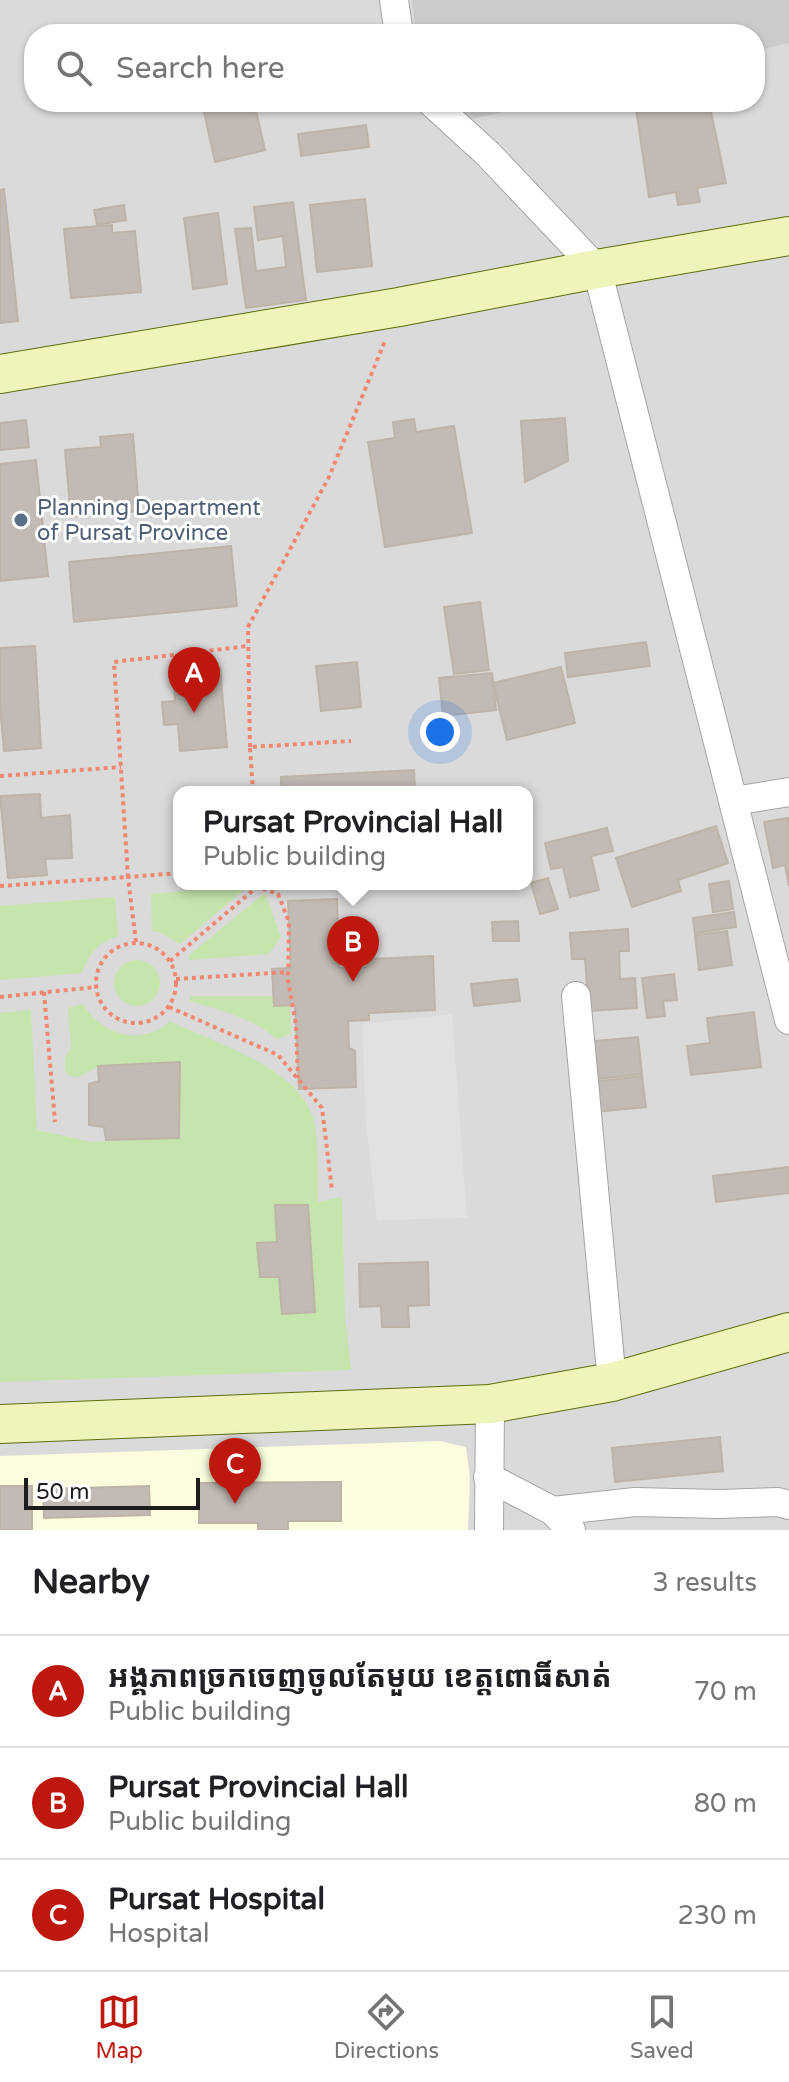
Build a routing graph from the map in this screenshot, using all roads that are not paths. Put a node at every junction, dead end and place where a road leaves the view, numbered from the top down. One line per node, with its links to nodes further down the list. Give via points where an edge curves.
1 (394, 0): 2 (street)
2 (398, 24)
3 (442, 112): 5 (street)
4 (789, 236): 5 (street)
5 (597, 269): 6 (street); 8 (street)
6 (0, 374)
7 (789, 792): 8 (street)
8 (734, 801): 10 (street)
9 (576, 996): 12 (street)
10 (789, 1020)
11 (789, 1332): 12 (street)
12 (612, 1382): 13 (street)
13 (490, 1404): 14 (street); 15 (street)
14 (0, 1424)
15 (488, 1477): 17 (street); 18 (street)
16 (789, 1505): 17 (street, via 635,1502)
17 (562, 1520)
18 (489, 1530)

